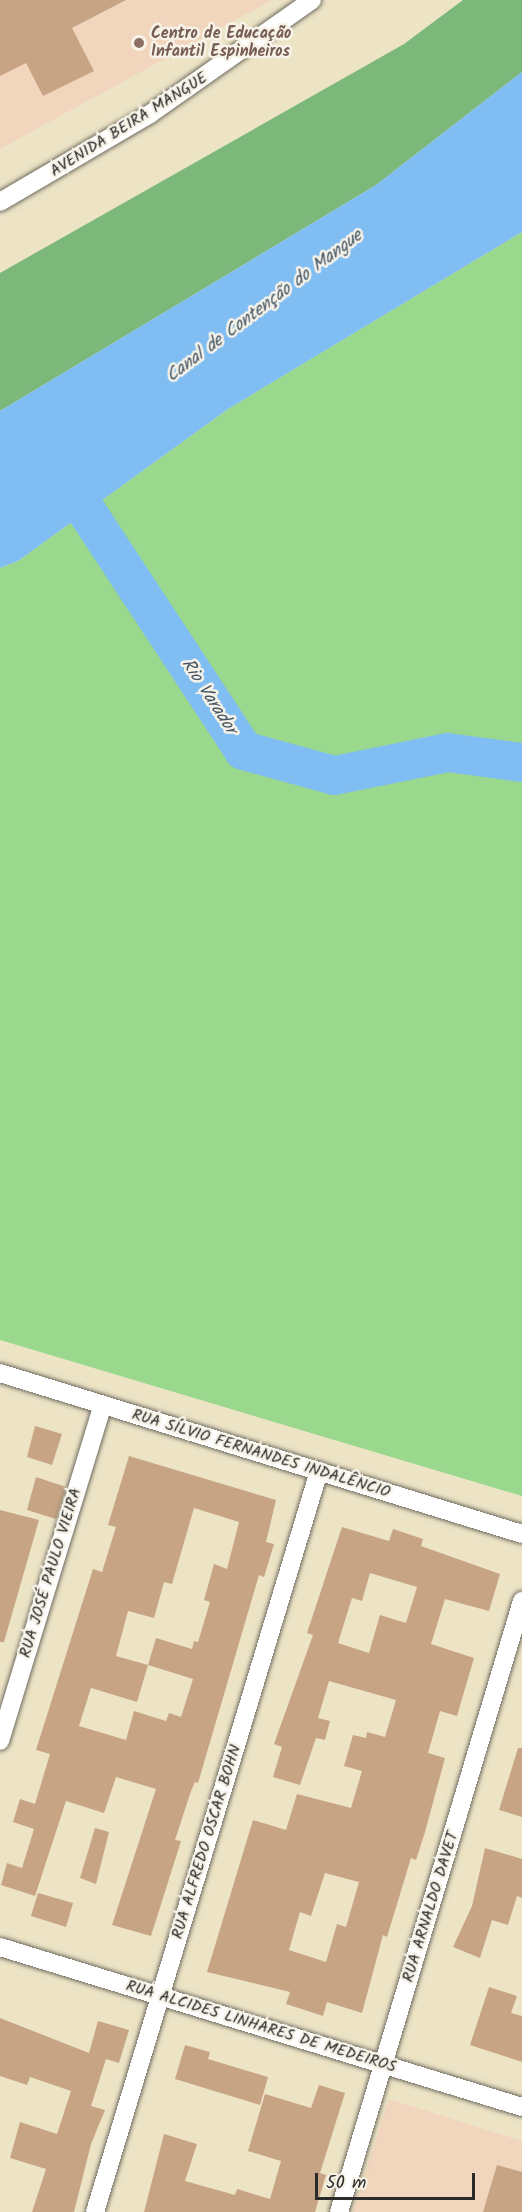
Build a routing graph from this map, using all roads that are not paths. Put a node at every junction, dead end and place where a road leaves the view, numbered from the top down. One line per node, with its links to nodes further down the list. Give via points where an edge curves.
1 (312, 0): 2 (street, AVENIDA BEIRA MANGUE, via 150,114)
2 (0, 202)
3 (0, 1373): 4 (street, RUA SÍLVIO FERNANDES INDALÊNCIO)
4 (103, 1405): 5 (street, RUA SÍLVIO FERNANDES INDALÊNCIO); 8 (street, RUA JOSÉ PAULO VIEIRA)
5 (319, 1471): 6 (street, RUA SÍLVIO FERNANDES INDALÊNCIO); 10 (street, RUA ALFREDO OSCAR BOHN)
6 (522, 1534)
7 (522, 1601): 11 (street, RUA ARNALDO DAVET)
8 (0, 1741)
9 (0, 1947): 10 (street, RUA ALCIDES LINHARES DE MEDEIROS)
10 (160, 1996): 11 (street, RUA ALCIDES LINHARES DE MEDEIROS); 13 (street, RUA ALFREDO OSCAR BOHN)
11 (383, 2064): 12 (street, RUA ALCIDES LINHARES DE MEDEIROS); 14 (street, RUA ARNALDO DAVET)
12 (522, 2107)
13 (95, 2212)
14 (339, 2212)

